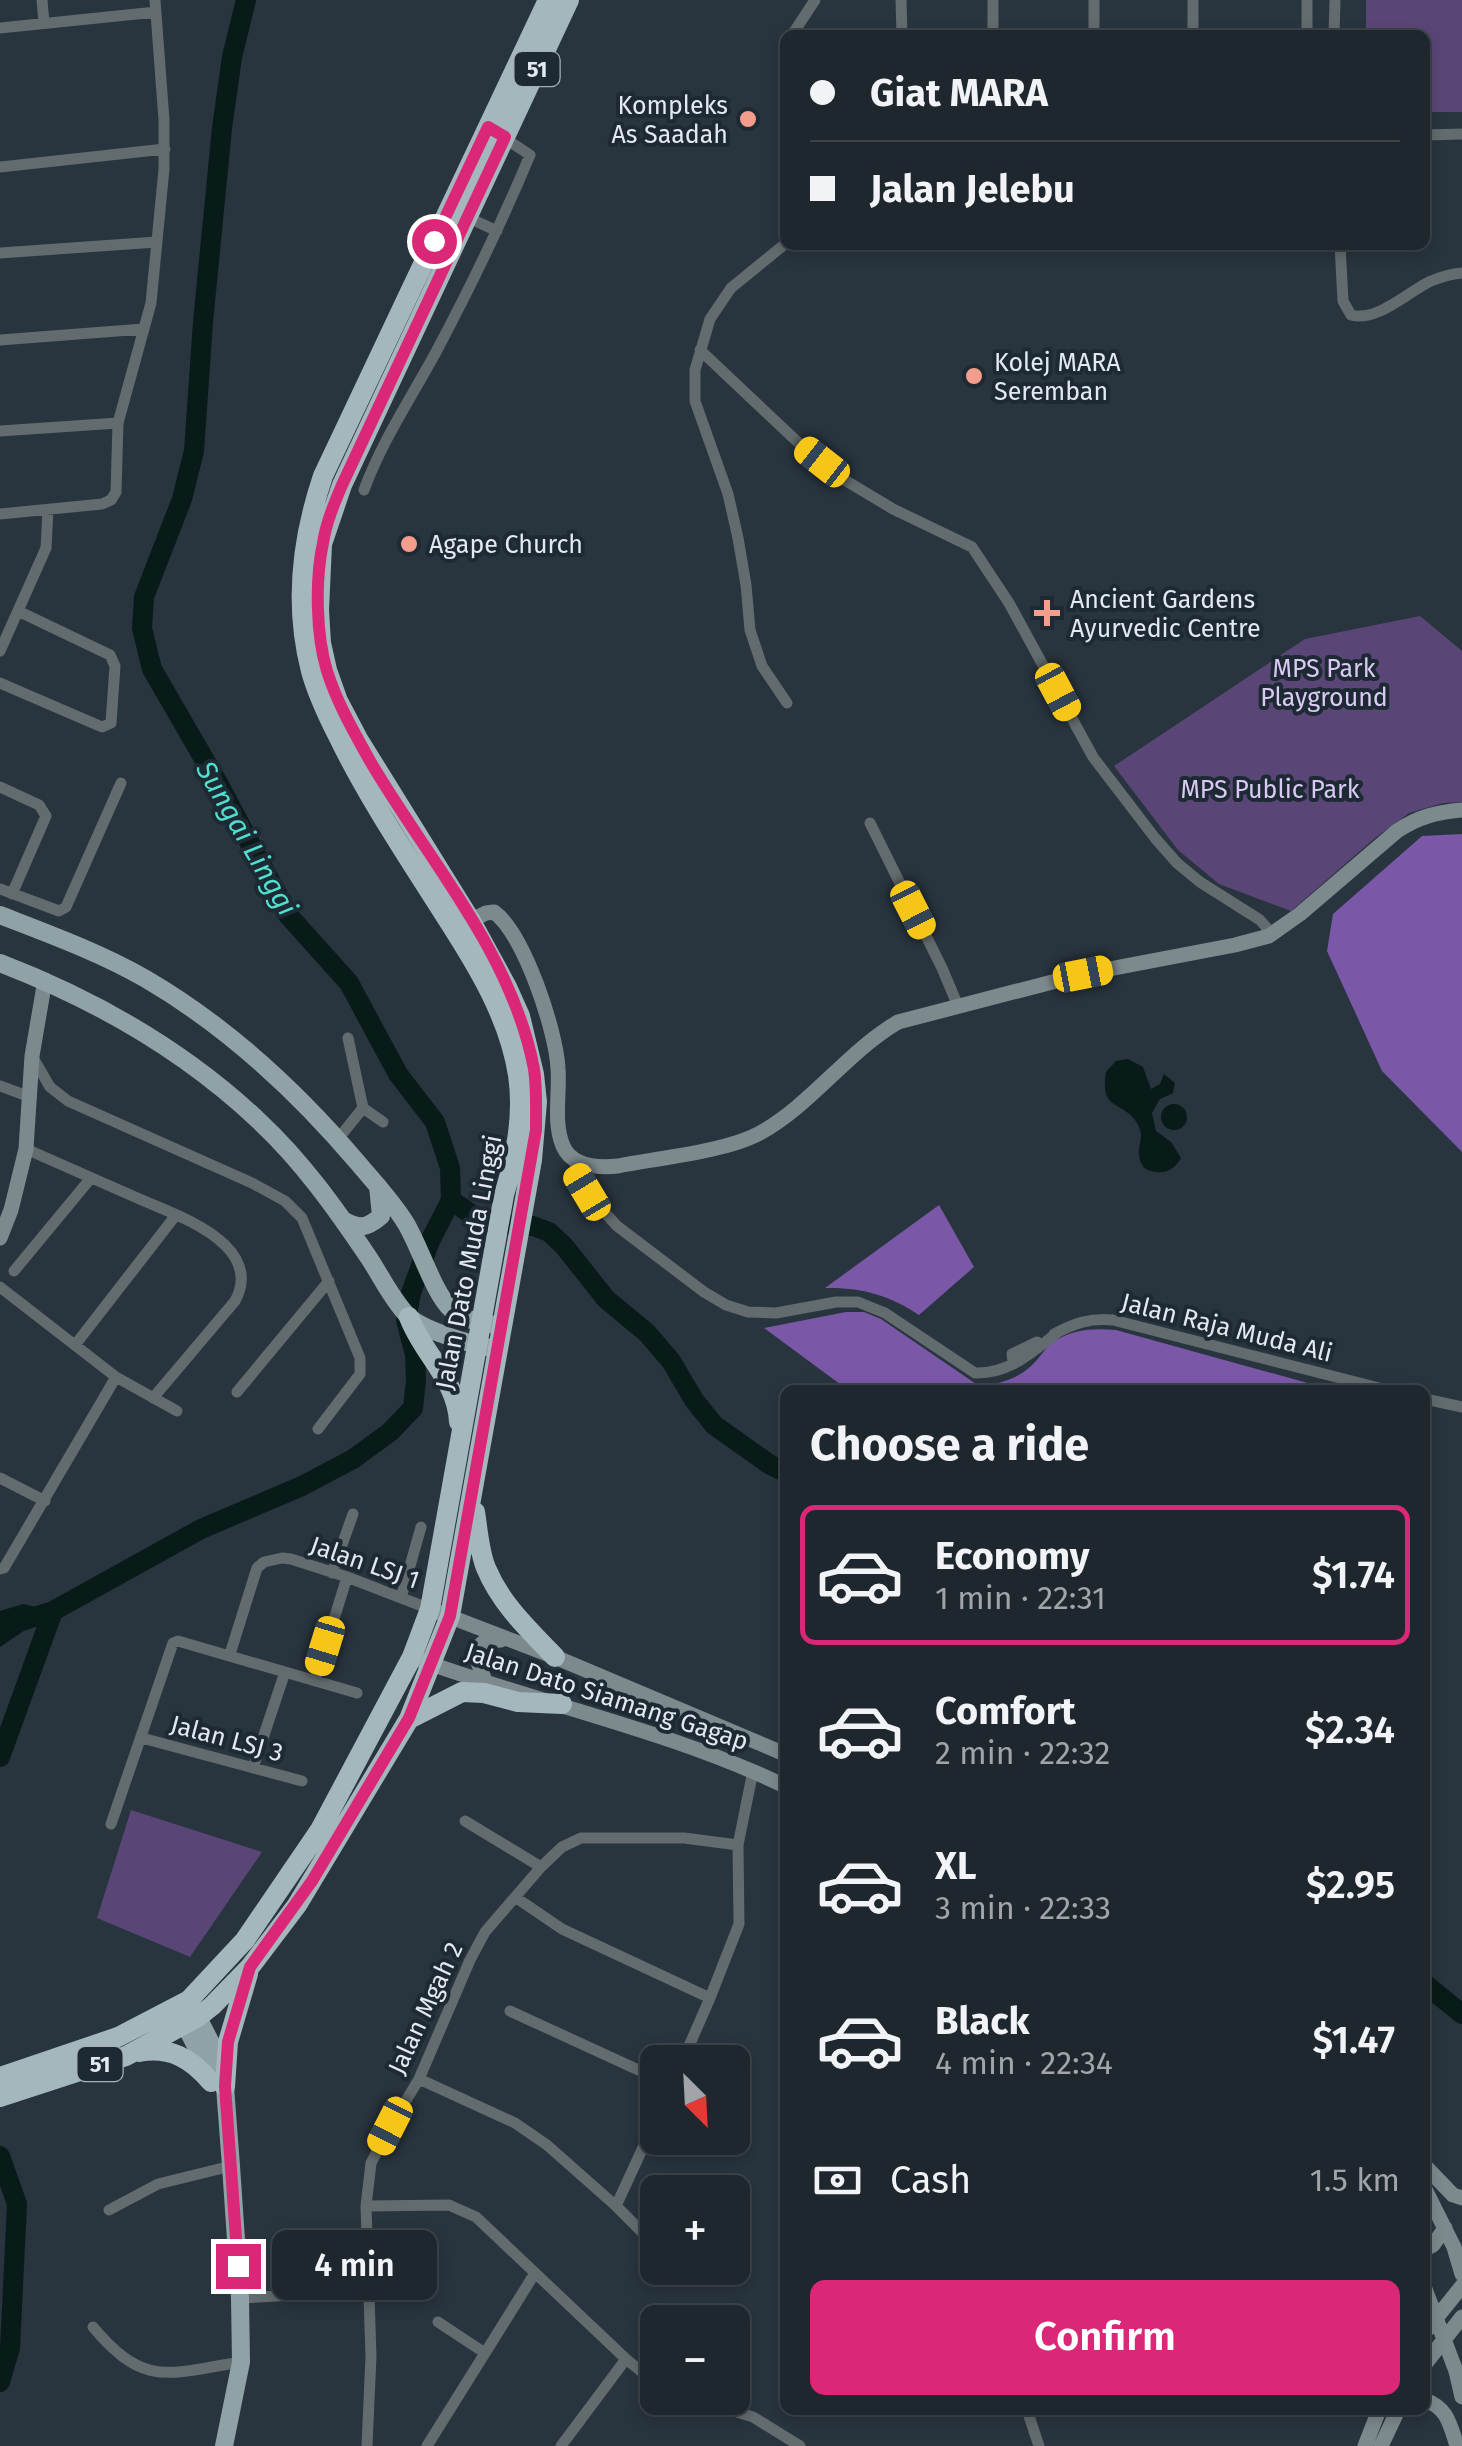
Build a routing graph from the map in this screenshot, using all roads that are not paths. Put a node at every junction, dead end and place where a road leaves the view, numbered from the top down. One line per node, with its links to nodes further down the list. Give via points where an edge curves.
1 (42, 0): 12 (street)
2 (548, 0): 21 (highway, Jalan Dato Muda Linggi / 51)
3 (570, 0): 21 (highway, Jalan Dato Muda Linggi / 51)
4 (815, 0): 14 (street)
5 (902, 0): 15 (street)
6 (993, 0): 16 (street)
7 (1094, 0): 17 (street)
8 (1193, 0): 18 (street)
9 (1307, 0): 19 (street)
10 (1335, 0): 20 (street)
11 (156, 6): 12 (street); 24 (street)
12 (44, 24): 13 (street)
13 (0, 28)
14 (795, 30)
15 (902, 30)
16 (994, 30)
17 (1094, 30)
18 (1193, 30)
19 (1306, 30)
20 (1334, 30)
21 (497, 132): 26 (highway, Jalan Dato Muda Linggi / 51); 27 (street, via 530,155); 51 (highway, Jalan Dato Muda Linggi / 51, via 324,476 303,577 305,643 324,707 364,788)
22 (1462, 134): 23 (street)
23 (1430, 135)
24 (165, 149): 25 (street); 28 (street)
25 (0, 167)
26 (468, 216): 27 (street); 51 (highway, Jalan Dato Muda Linggi / 51, via 330,515 319,610 338,700)
27 (497, 231): 38 (street)
28 (158, 242): 31 (street); 33 (street)
29 (780, 248): 35 (street, via 731,288)
30 (1340, 250): 32 (street, via 1344,301 1360,317)
31 (0, 253)
32 (1462, 273)
33 (143, 329): 34 (street); 36 (street)
34 (0, 340)
35 (700, 350): 44 (street, via 694,402 728,494 750,630 762,666); 52 (street, via 838,476 972,547 1010,603 1092,757 1144,825 1200,882)
36 (118, 423): 37 (street); 39 (street, via 116,492 110,500)
37 (0, 431)
38 (364, 490)
39 (48, 510): 40 (street); 41 (street, via 46,548)
40 (0, 514)
41 (18, 611): 42 (street); 43 (street, via 110,655 112,719 102,727)
42 (0, 651)
43 (0, 683)
44 (787, 704)
45 (121, 783): 49 (street, via 66,907 59,911)
46 (0, 787): 49 (street, via 40,805 46,816)
47 (1462, 810): 52 (street, via 1428,815 1397,831)
48 (870, 823): 55 (street)
49 (6, 892)
50 (0, 915): 62 (main road, via 144,978 210,1020)
51 (462, 925): 64 (street, via 494,912 505,922 544,1004 556,1049 558,1126); 74 (highway, Jalan Dato Muda Linggi / 51, via 508,987 534,1074 536,1130 514,1197)
52 (1272, 934): 55 (street)
53 (0, 963): 54 (main road)
54 (45, 980): 57 (street); 68 (main road, via 163,1043 214,1080 306,1169)
55 (958, 1006): 64 (street, via 878,1034 756,1135 618,1166)
56 (348, 1038): 60 (street)
57 (32, 1056): 59 (street); 71 (street, via 50,1087 68,1101 285,1202 302,1218)
58 (0, 1086): 59 (street)
59 (30, 1098): 63 (street)
60 (363, 1108): 61 (street); 62 (street)
61 (383, 1122)
62 (338, 1139): 66 (main road)
63 (26, 1149): 65 (street); 69 (street)
64 (574, 1159): 78 (street, Jalan Raja Muda Ali, via 587,1192 618,1226 704,1292 748,1312 858,1302 886,1313 974,1373 988,1374 1009,1368 1020,1360 1011,1356 1074,1323 1113,1320)
65 (91, 1178): 67 (street); 70 (street)
66 (378, 1186): 68 (main road, via 381,1216 365,1228); 74 (main road, via 406,1223 443,1300 454,1312)
67 (176, 1215): 75 (street); 80 (street, via 224,1244 242,1288)
68 (343, 1220): 73 (main road)
69 (0, 1236)
70 (14, 1271)
71 (330, 1282): 79 (street); 84 (street, via 360,1374)
72 (0, 1287): 75 (street)
73 (408, 1317): 76 (main road); 85 (highway, via 448,1379)
74 (491, 1324): 76 (highway, Jalan Dato Muda Linggi / 51)
75 (74, 1345): 77 (street)
76 (487, 1348): 85 (highway, Jalan Dato Muda Linggi / 51); 87 (highway, Jalan Dato Muda Linggi / 51)
77 (116, 1377): 80 (street); 88 (street)
78 (1367, 1385)
79 (238, 1392)
80 (153, 1398): 83 (street)
81 (1430, 1399): 82 (street)
82 (1462, 1406)
83 (177, 1412)
84 (318, 1429)
85 (459, 1444): 95 (highway, Jalan Dato Muda Linggi / 51)
86 (0, 1478): 88 (street)
87 (473, 1496): 95 (highway, Jalan Dato Muda Linggi / 51); 98 (highway, via 485,1565 498,1592)
88 (45, 1501): 91 (street)
89 (353, 1514): 92 (street)
90 (421, 1526): 94 (street)
91 (0, 1568)
92 (332, 1573): 93 (street, Jalan LSJ 1); 97 (street, Jalan LSJ 1, via 282,1558 256,1568)
93 (346, 1578): 94 (street, Jalan LSJ 1); 101 (street)
94 (401, 1598): 95 (street, Jalan LSJ 1)
95 (440, 1613): 96 (street, Jalan Dato Siamang Gagap); 99 (highway, Jalan Dato Muda Linggi / 51)
96 (510, 1640): 98 (street, Jalan Dato Siamang Gagap); 102 (street, via 478,1647)
97 (230, 1654): 100 (street); 106 (street, via 178,1640)
98 (555, 1657): 107 (street, Jalan Dato Siamang Gagap)
99 (422, 1661): 102 (street, Jalan Dato Siamang Gagap); 105 (highway, Jalan Dato Muda Linggi / 51); 120 (highway, Jalan Dato Muda Linggi / 51, via 320,1830)
100 (285, 1672): 101 (street); 108 (street)
101 (315, 1680): 103 (street)
102 (485, 1680): 104 (street, Jalan Dato Siamang Gagap)
103 (357, 1693)
104 (562, 1704): 105 (highway, via 462,1692); 109 (street, Jalan Dato Siamang Gagap)
105 (409, 1718): 117 (highway, Jalan Dato Muda Linggi / 51, via 312,1881)
106 (142, 1738): 108 (street, Jalan LSJ 3); 113 (street)
107 (780, 1752)
108 (253, 1768): 110 (street, Jalan LSJ 3)
109 (753, 1771): 111 (street, Jalan Dato Siamang Gagap); 114 (street)
110 (302, 1780)
111 (780, 1784)
112 (465, 1821): 115 (street)
113 (112, 1824)
114 (738, 1844): 115 (street, Jalan Mgah 2, via 581,1838); 118 (street, via 739,1924)
115 (541, 1867): 116 (street, Jalan Mgah 2)
116 (515, 1897): 118 (street, via 556,1926); 124 (street, Jalan Mgah 2, via 470,1960)
117 (250, 1967): 120 (highway, Jalan Dato Muda Linggi / 51, via 212,2006); 125 (highway)
118 (710, 1998): 121 (street)
119 (510, 2011): 123 (street)
120 (187, 2012): 122 (highway, Jalan Dato Muda Linggi / 51); 125 (main road, via 214,2049); 126 (highway, Jalan Dato Muda Linggi / 51)
121 (689, 2045)
122 (126, 2056): 125 (highway, via 145,2050 182,2056); 126 (highway, Jalan Dato Muda Linggi / 51)
123 (640, 2071)
124 (419, 2079): 132 (street, Jalan Mgah 2, via 370,2163); 133 (street, via 515,2123)
125 (218, 2084): 128 (main road)
126 (7, 2085)
127 (640, 2154): 133 (street)
128 (232, 2166): 134 (street, via 158,2184); 142 (main road)
129 (1430, 2171): 130 (street)
130 (1462, 2198)
131 (1430, 2199): 135 (street)
132 (366, 2206): 138 (street, via 450,2204 476,2216); 141 (street, Jalan Mgah 2)
133 (616, 2206): 136 (street)
134 (109, 2210)
135 (1445, 2228): 137 (street); 139 (street)
136 (640, 2230)
137 (1430, 2246)
138 (534, 2272): 147 (street); 148 (street)
139 (1462, 2274)
140 (1462, 2286): 146 (street)
141 (368, 2291): 142 (street); 158 (street, Jalan Mgah 2)
142 (240, 2298): 149 (main road)
143 (1462, 2317): 146 (street)
144 (438, 2322): 147 (street)
145 (92, 2327): 149 (street, via 120,2356 158,2373)
146 (1436, 2329): 151 (street)
147 (485, 2353): 159 (street)
148 (626, 2359): 150 (street); 160 (street)
149 (241, 2362): 157 (main road)
150 (640, 2371)
151 (1462, 2396)
152 (1430, 2402): 165 (street, via 1444,2412)
153 (747, 2415): 161 (street)
154 (1029, 2415): 162 (street)
155 (1377, 2415): 163 (street)
156 (1396, 2415): 164 (street)
157 (224, 2446)
158 (367, 2446)
159 (427, 2446)
160 (560, 2446)
161 (800, 2446)
162 (1039, 2446)
163 (1365, 2446)
164 (1381, 2446)
165 (1457, 2446)

